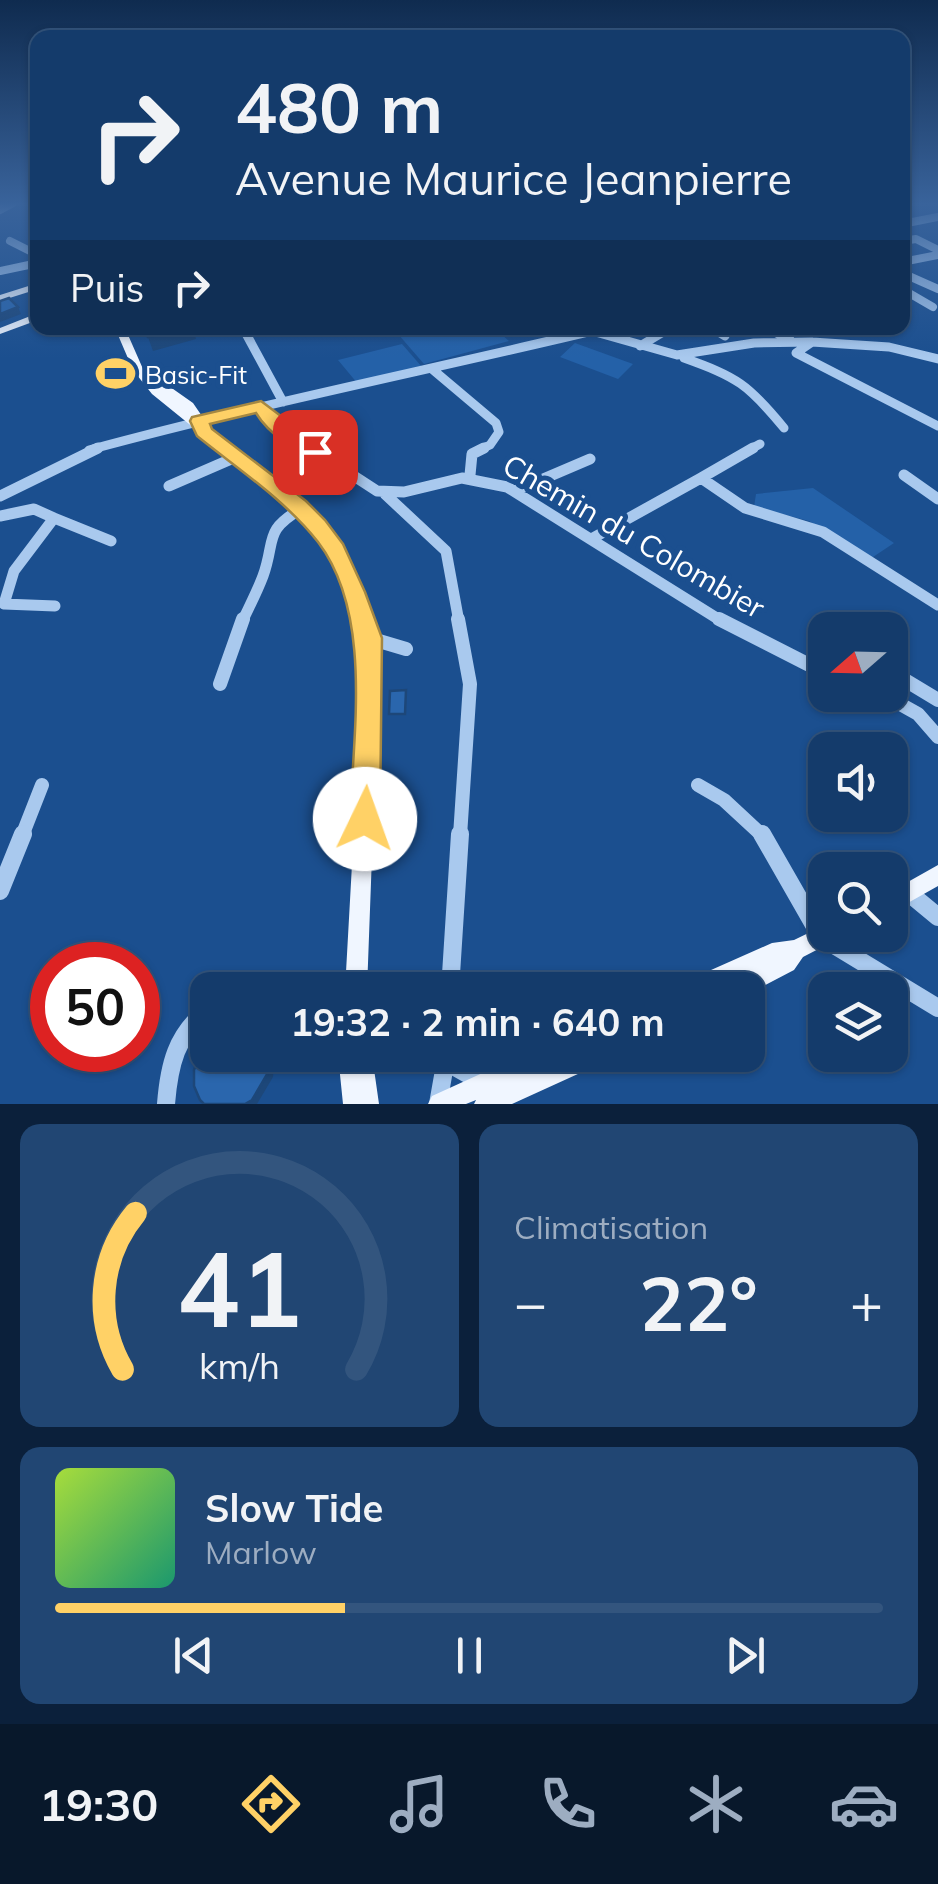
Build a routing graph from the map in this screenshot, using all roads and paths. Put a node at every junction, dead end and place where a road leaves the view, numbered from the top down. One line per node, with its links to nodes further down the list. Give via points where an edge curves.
1 (30, 263): 2 (street)
2 (0, 271)
3 (910, 277): 5 (street)
4 (30, 289): 7 (main road)
5 (938, 289)
6 (910, 293): 8 (street)
7 (2, 294)
8 (933, 307)
9 (30, 319): 10 (main road)
10 (1, 332)
11 (123, 335): 23 (main road)
12 (247, 335): 26 (street)
13 (567, 335): 25 (street)
14 (603, 335): 18 (street)
15 (658, 335): 17 (street)
16 (779, 335): 19 (street)
17 (653, 338): 18 (street); 21 (street)
18 (626, 342): 21 (street)
19 (791, 342): 20 (street); 22 (street)
20 (812, 342): 24 (street, via 889,347); 31 (street, via 796,353)
21 (640, 346): 22 (street)
22 (677, 355): 32 (street, via 750,388)
23 (133, 357): 27 (main road); 30 (main road, via 147,382)
24 (938, 359)
25 (432, 369): 26 (street); 37 (street, via 496,423 499,432 490,445 472,454)
26 (283, 402): 28 (street)
27 (189, 405): 29 (street); 30 (main road)
28 (261, 406): 29 (street); 41 (street, via 269,420)
29 (234, 411): 30 (street)
30 (198, 425): 34 (main road); 42 (street, via 76,454)
31 (938, 426)
32 (784, 428)
33 (760, 444): 38 (street)
34 (236, 456): 39 (street); 44 (main road)
35 (590, 459): 40 (street)
36 (904, 474): 43 (street)
37 (470, 475): 40 (street, Chemin du Colombier); 41 (street, Chemin du Colombier)
38 (702, 478): 47 (street); 49 (street, via 745,508 823,532)
39 (170, 486)
40 (515, 491): 47 (street, Chemin du Colombier)
41 (384, 493): 71 (street, via 446,551 470,684)
42 (0, 496)
43 (938, 498)
44 (301, 508): 51 (main road, via 332,544); 55 (street, via 271,534 264,574)
45 (0, 516): 46 (street, via 34,509)
46 (54, 518): 48 (street); 50 (street, via 14,570 4,604)
47 (593, 538): 53 (street, Chemin du Colombier, via 728,624)
48 (111, 541)
49 (938, 605)
50 (55, 606)
51 (369, 638): 52 (street); 70 (main road)
52 (406, 649)
53 (808, 664)
54 (908, 681): 56 (street)
55 (220, 684)
56 (938, 700)
57 (908, 708): 58 (street)
58 (938, 737)
59 (42, 784): 62 (street)
60 (698, 785): 65 (street, via 762,834)
61 (938, 876): 63 (main road)
62 (0, 891)
63 (908, 893)
64 (908, 902): 66 (street)
65 (808, 911)
66 (938, 917)
67 (808, 944): 68 (main road)
68 (796, 950): 72 (main road, via 780,950); 73 (main road)
69 (849, 952): 74 (street)
70 (357, 972)
71 (451, 972)
72 (732, 972)
73 (765, 973)
74 (938, 1008)
75 (190, 1021): 83 (street, via 171,1055)
76 (356, 1072): 82 (main road)
77 (444, 1072): 84 (street)
78 (461, 1072): 81 (street)
79 (523, 1072): 81 (main road)
80 (550, 1072): 81 (main road)
81 (488, 1096): 84 (main road)
82 (362, 1102)
83 (166, 1104)
84 (439, 1104)

